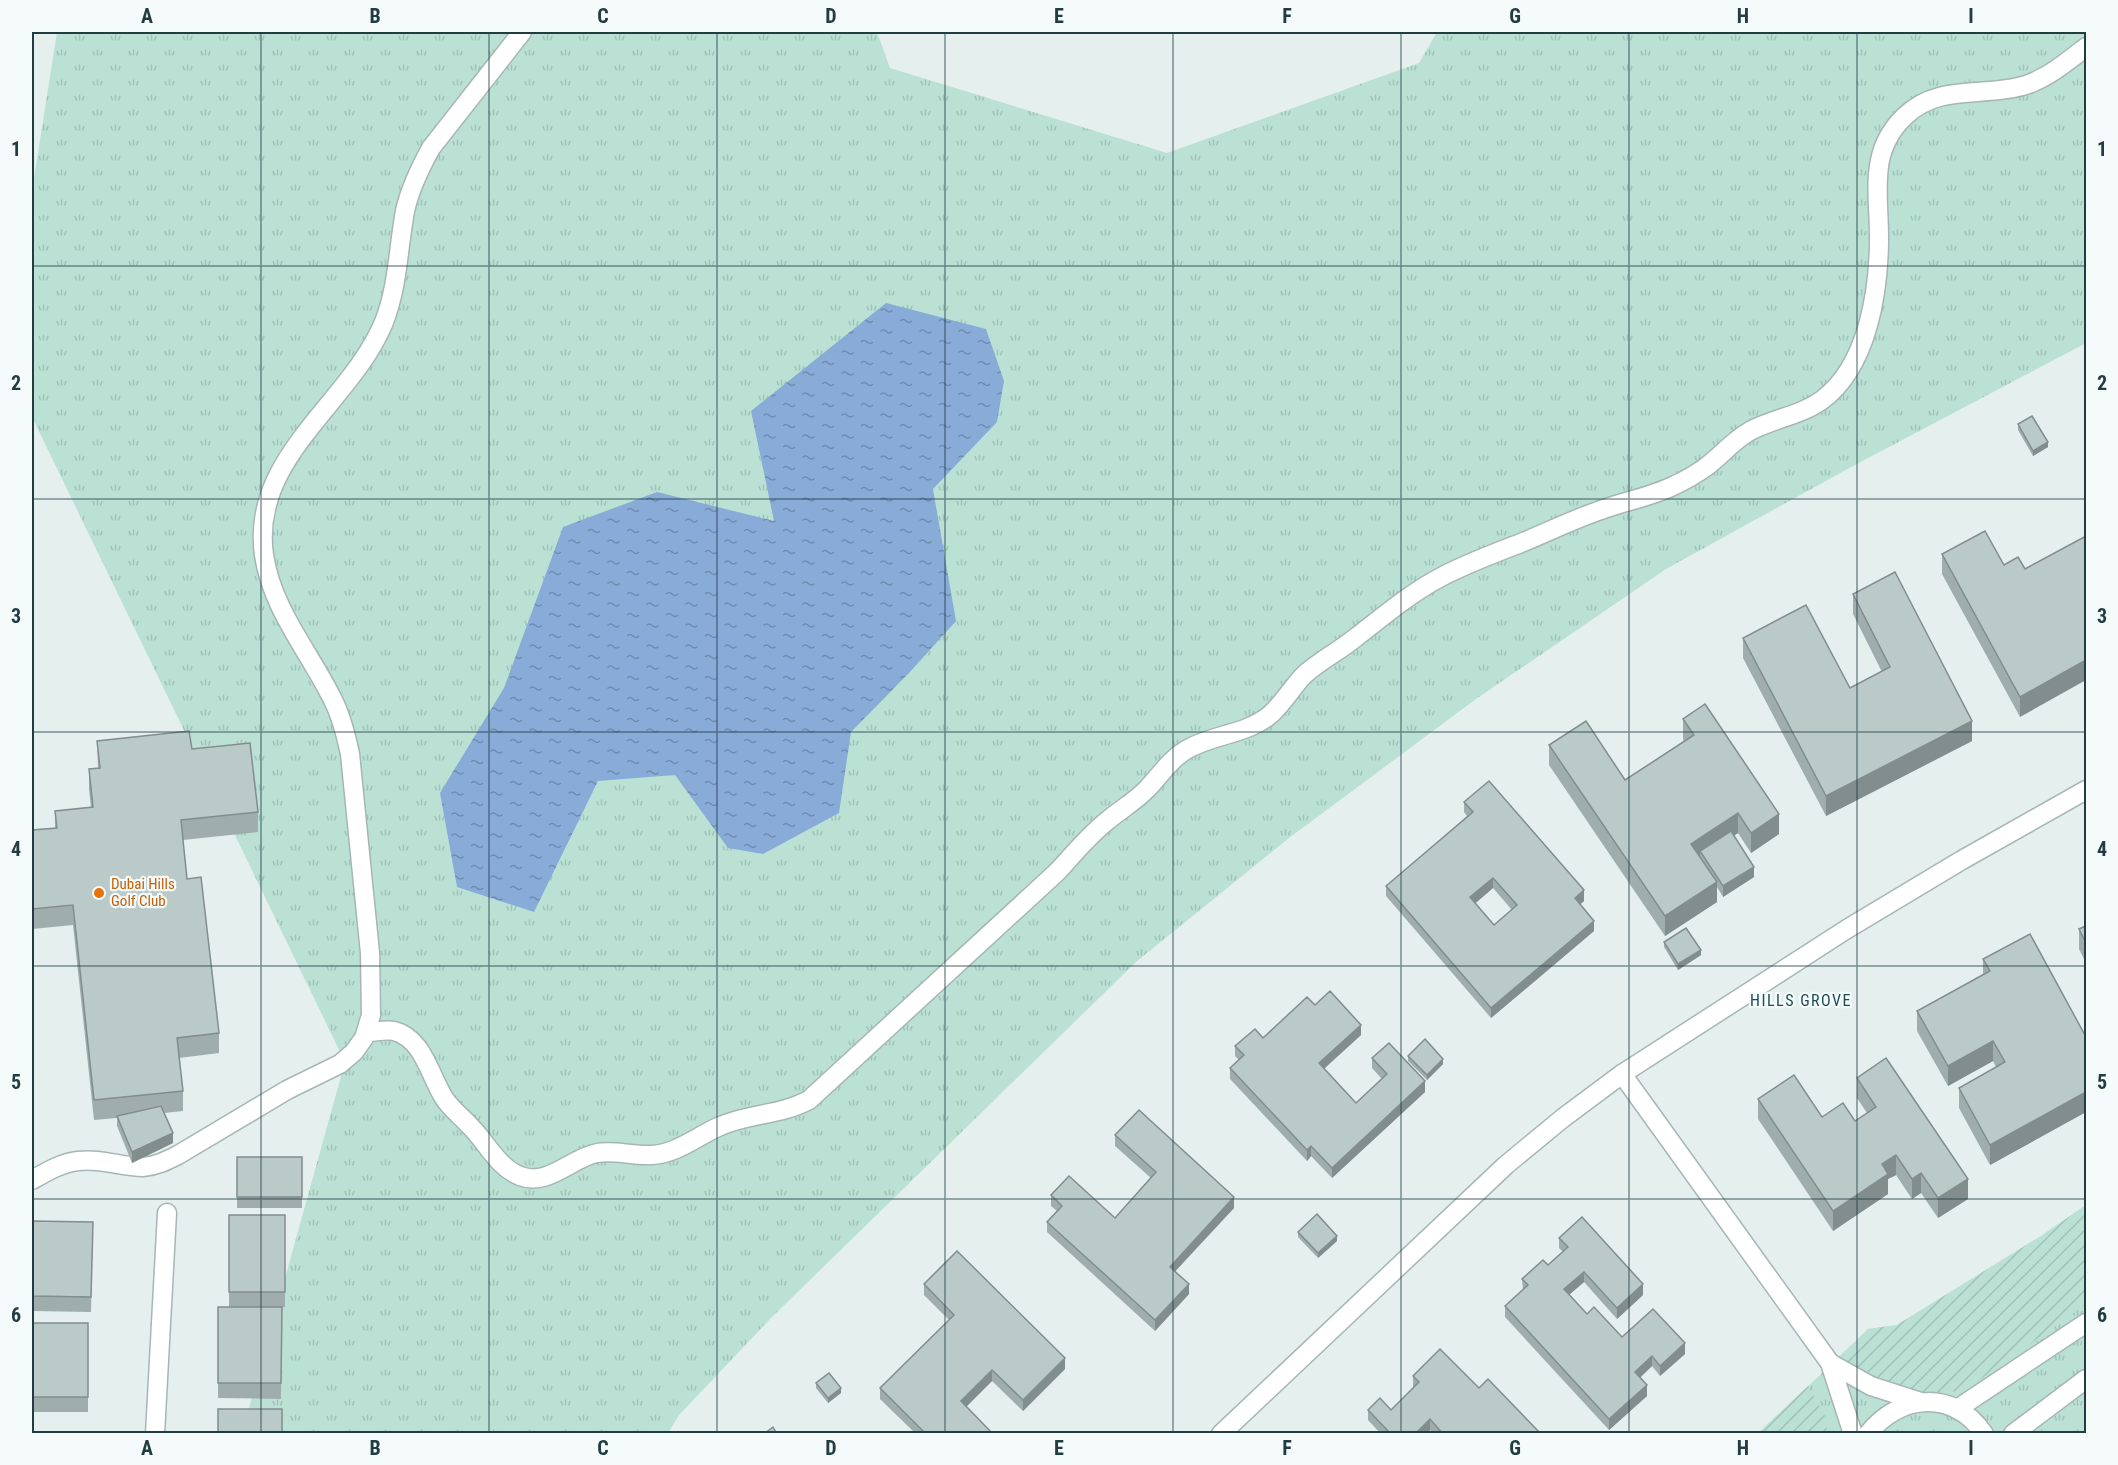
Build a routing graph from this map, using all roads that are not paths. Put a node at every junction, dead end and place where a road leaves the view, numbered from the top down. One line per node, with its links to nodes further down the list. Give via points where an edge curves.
1 (522, 32): 4 (street, via 420,167 406,208 397,276 383,323 352,375 297,445 271,493 265,513 264,555 278,602 333,699 350,754 370,953 371,1015)
2 (2086, 46): 4 (street, via 2058,69 2027,85 1930,99 1905,115 1887,139 1877,167 1878,266 1864,336 1849,371 1825,398 1793,416 1751,431 1709,465 1674,486 1599,510 1442,577 1320,662 1271,714 1250,727 1199,742 1181,753 809,1100 792,1109 735,1120 668,1153 597,1153 549,1176 522,1177 500,1162 446,1101 417,1047 393,1030)
3 (2086, 790): 5 (street, via 1847,928)
4 (367, 1032): 6 (street, via 340,1064 287,1090 160,1164 141,1167 100,1160 78,1161)
5 (1622, 1074): 9 (street); 14 (street, via 1506,1165)
6 (32, 1180)
7 (167, 1213): 13 (street)
8 (2086, 1323): 12 (street)
9 (1830, 1363): 11 (street, via 1871,1386); 15 (street)
10 (2086, 1379): 18 (street)
11 (1921, 1402): 12 (street); 16 (street, via 1885,1415)
12 (1957, 1409): 17 (street)
13 (155, 1434)
14 (1221, 1434)
15 (1853, 1434)
16 (1868, 1434)
17 (1984, 1434)
18 (2013, 1434)

